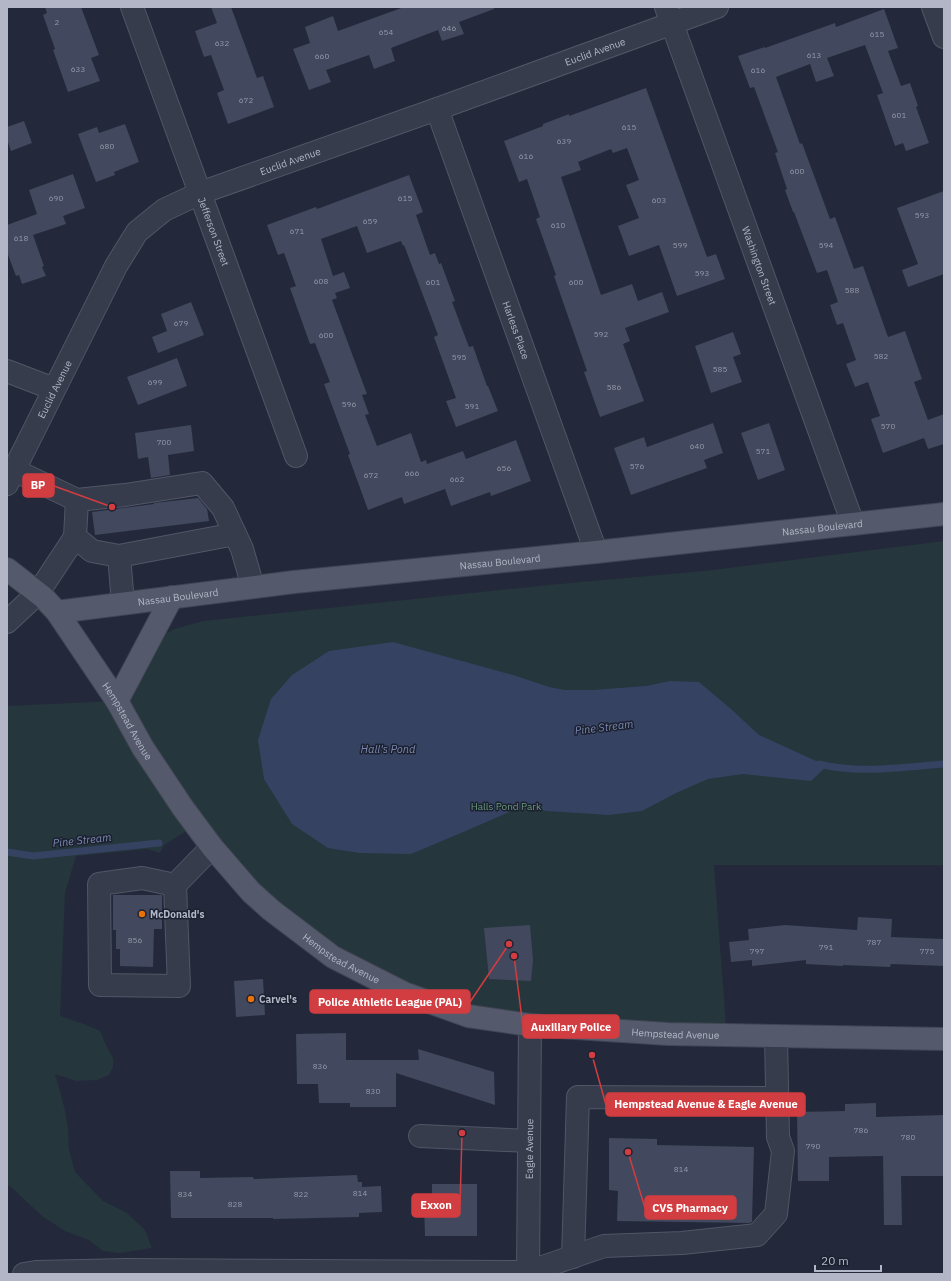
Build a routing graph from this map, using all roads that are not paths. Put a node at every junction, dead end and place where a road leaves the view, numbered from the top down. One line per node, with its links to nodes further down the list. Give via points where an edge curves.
1 (132, 7): 7 (street, Jefferson Street)
2 (717, 7): 4 (street, Euclid Avenue)
3 (933, 7): 5 (street)
4 (669, 15): 6 (street, Euclid Avenue); 14 (street, Washington Street)
5 (944, 37)
6 (437, 109): 7 (street, Euclid Avenue); 17 (street, Harless Place)
7 (200, 193): 9 (street, Euclid Avenue, via 164,210 137,232 116,266); 10 (street, Jefferson Street)
8 (7, 371): 9 (street)
9 (54, 389): 11 (street, Euclid Avenue)
10 (296, 456)
11 (10, 477): 12 (street)
12 (77, 500): 15 (street, via 202,483 223,508); 16 (street)
13 (944, 514): 14 (main road, Nassau Boulevard)
14 (853, 524): 17 (main road, Nassau Boulevard)
15 (235, 534): 18 (street); 20 (street, via 242,549)
16 (75, 537): 18 (street, via 92,551); 21 (street)
17 (596, 552): 20 (main road, Nassau Boulevard)
18 (120, 556): 23 (street)
19 (7, 569): 21 (main road, Hempstead Avenue)
20 (252, 587): 22 (main road, Nassau Boulevard)
21 (38, 593): 24 (main road, Hempstead Avenue); 25 (street)
22 (172, 597): 23 (main road, Nassau Boulevard); 26 (main road)
23 (123, 603): 24 (main road, Nassau Boulevard)
24 (57, 612): 26 (main road, Hempstead Avenue)
25 (7, 622)
26 (117, 701): 27 (main road, Hempstead Avenue, via 143,748)
27 (212, 847): 28 (street); 29 (main road, Hempstead Avenue, via 251,892 334,957 404,993 468,1016)
28 (175, 885): 28 (street, via 142,878 99,884 100,985 179,986)
29 (530, 1024): 30 (main road, Hempstead Avenue, via 668,1034); 34 (street, Eagle Avenue)
30 (776, 1036): 31 (main road, Hempstead Avenue); 32 (street)
31 (944, 1039)
32 (777, 1098): 35 (street, via 778,1137 783,1151 776,1214 756,1235 682,1243 604,1246); 35 (street, via 578,1097)
33 (420, 1136): 34 (street)
34 (529, 1141): 36 (street, Eagle Avenue)
35 (572, 1257): 36 (street)
36 (528, 1273): 37 (street, via 127,1270)
37 (24, 1274)

